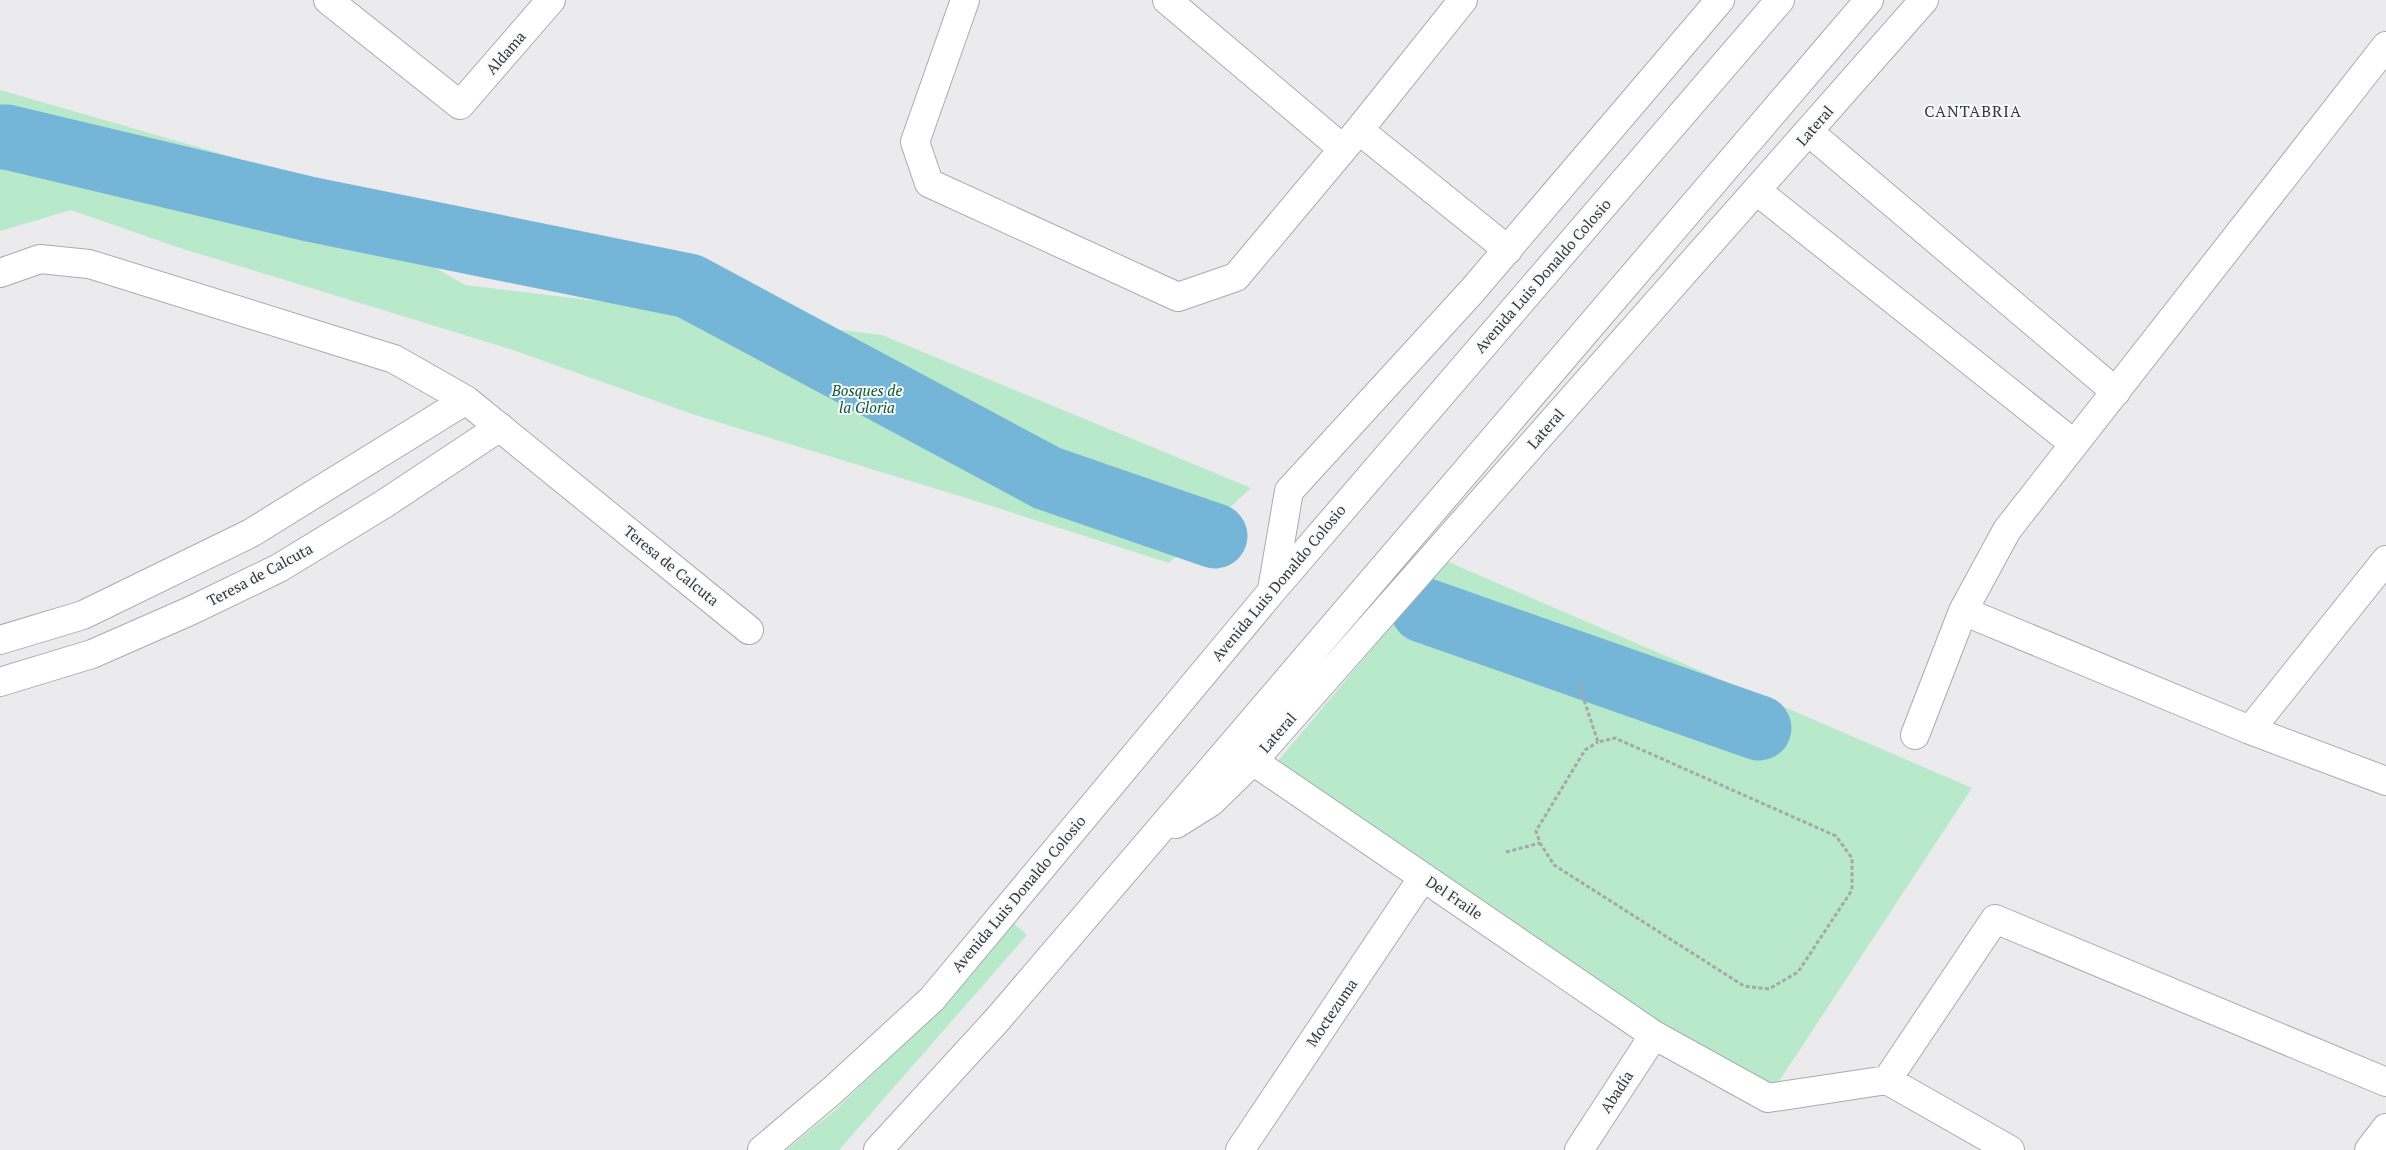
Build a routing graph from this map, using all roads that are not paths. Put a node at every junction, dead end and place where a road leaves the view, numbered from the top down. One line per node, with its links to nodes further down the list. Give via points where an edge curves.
1 (328, 0): 2 (street, Aldama, via 460,105)
2 (551, 0)
3 (965, 0): 12 (street, via 915,142 929,183 1178,297 1236,277)
4 (1167, 0): 12 (street)
5 (1463, 0): 12 (street)
6 (1720, 0): 14 (street)
7 (1780, 0): 21 (street, Avenida Luis Donaldo Colosio)
8 (1869, 0): 30 (street)
9 (1924, 0): 11 (street, Lateral)
10 (2386, 46): 16 (street)
11 (1809, 132): 13 (street, Lateral); 16 (street)
12 (1351, 140): 14 (street)
13 (1757, 191): 19 (street); 28 (street, Lateral)
14 (1508, 250): 21 (street, via 1289,491)
15 (0, 273): 17 (street, Teresa de Calcuta, via 40,259 89,264 394,359)
16 (2116, 392): 19 (street)
17 (466, 400): 18 (street, Teresa de Calcuta); 24 (street, via 252,533 83,614)
18 (500, 426): 23 (street, Teresa de Calcuta); 25 (street, Teresa de Calcuta, via 384,504 280,568 92,654)
19 (2073, 443): 22 (street, via 2007,530)
20 (2386, 560): 26 (street)
21 (1272, 591): 36 (street, Avenida Luis Donaldo Colosio, via 932,999)
22 (1963, 611): 26 (street); 27 (street)
23 (749, 630)
24 (0, 640)
25 (0, 682)
26 (2250, 730): 29 (street)
27 (1915, 734)
28 (1253, 761): 30 (street, Lateral, via 1211,802); 31 (street, Del Fraile)
29 (2386, 781)
30 (1152, 839): 37 (street, via 997,1020)
31 (1423, 877): 32 (street, Del Fraile); 38 (street, Moctezuma)
32 (1654, 1035): 33 (street, Del Fraile, via 1768,1098); 39 (street, Abadía)
33 (1887, 1080): 34 (street, via 1995,919); 40 (street)
34 (2386, 1082)
35 (2386, 1128): 41 (street)
36 (762, 1150)
37 (878, 1150)
38 (1240, 1150)
39 (1579, 1150)
40 (2010, 1150)
41 (2368, 1150)

